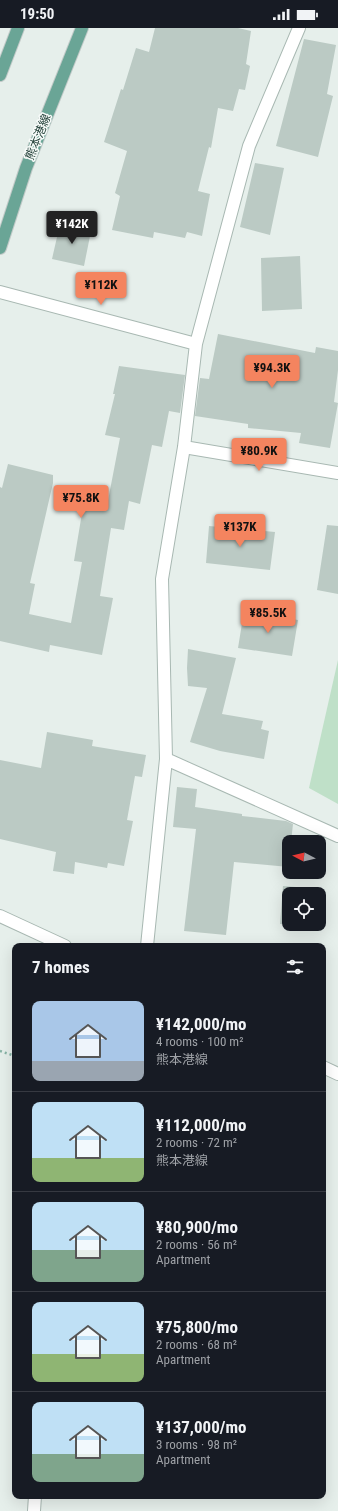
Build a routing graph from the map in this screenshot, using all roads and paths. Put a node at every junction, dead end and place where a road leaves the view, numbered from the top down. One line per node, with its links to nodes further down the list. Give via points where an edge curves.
1 (18, 28): 4 (main road)
2 (82, 28): 5 (main road, 熊本港線, via 26,168)
3 (299, 28): 7 (street, via 249,146)
4 (0, 75)
5 (0, 248)
6 (0, 292): 7 (street)
7 (196, 344): 8 (street)
8 (184, 447): 9 (street); 10 (street, via 162,578)
9 (338, 473)
10 (166, 759): 11 (street); 14 (street)
11 (338, 836)
12 (0, 916): 13 (street)
13 (58, 943)
14 (147, 943)
15 (0, 1051): 16 (path)
16 (12, 1055)
17 (326, 1068): 18 (street)
18 (338, 1074)
19 (35, 1499): 20 (street)
20 (34, 1511)

